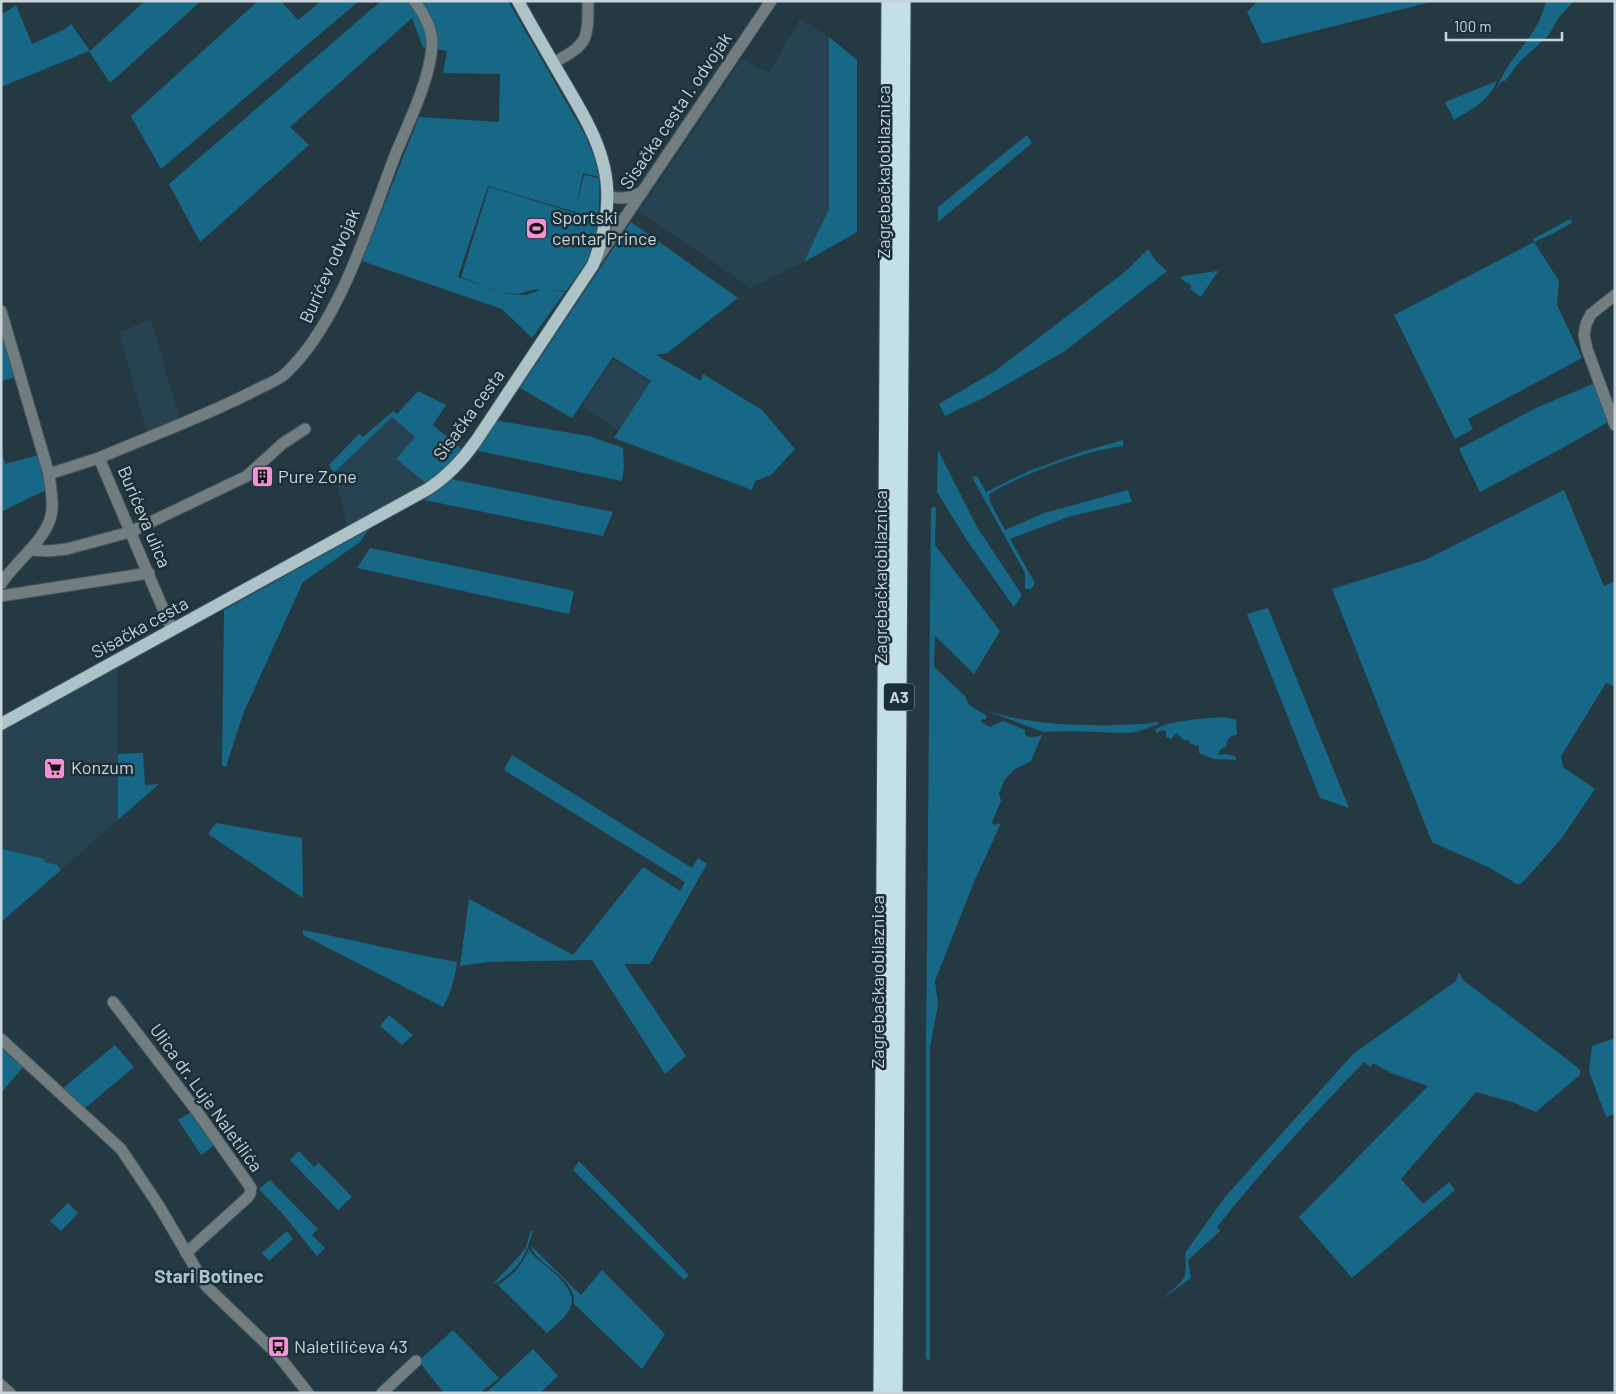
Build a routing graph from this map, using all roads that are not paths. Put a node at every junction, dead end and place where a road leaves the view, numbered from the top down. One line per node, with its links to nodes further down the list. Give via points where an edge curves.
1 (414, 1): 15 (street, Burićev odvojak, via 431,34 430,60 354,262 318,336 283,376)
2 (518, 1): 7 (main road, Sisačka cesta)
3 (588, 1): 7 (street, via 583,43)
4 (771, 1): 8 (street, Sisačka cesta I. odvojak)
5 (889, 1): 32 (highway, Zagrebačka obilaznica / A3)
6 (903, 1): 33 (highway, Zagrebačka obilaznica / A3)
7 (553, 63): 9 (main road, Sisačka cesta, via 596,143 604,167)
8 (643, 192): 9 (street, via 622,199); 10 (street, Sisačka cesta I. odvojak)
9 (607, 196): 10 (main road, Sisačka cesta, via 606,221)
10 (593, 265): 22 (main road, Sisačka cesta, via 476,441 450,473 400,506)
11 (1615, 295): 13 (street, via 1591,314 1584,335)
12 (1, 311): 16 (street)
13 (1615, 425)
14 (305, 428): 17 (street, via 247,476)
15 (99, 458): 16 (street, Burićeva ulica); 17 (street, Burićeva ulica)
16 (49, 474): 18 (street, via 50,521)
17 (130, 532): 18 (street, via 67,549); 19 (street, Burićeva ulica)
18 (30, 550): 20 (street)
19 (149, 573): 21 (street); 22 (street, Burićeva ulica)
20 (1, 584)
21 (1, 596)
22 (172, 630): 23 (main road, Sisačka cesta)
23 (1, 724)
24 (113, 1002): 26 (street, Ulica dr. Luje Naletilića, via 251,1188 248,1196)
25 (1, 1039): 26 (street, via 121,1149)
26 (186, 1253): 30 (street, via 206,1286 278,1354)
27 (416, 1361): 31 (street)
28 (1, 1385): 29 (street)
29 (10, 1393)
30 (308, 1393)
31 (382, 1393)
32 (881, 1393)
33 (895, 1393)

